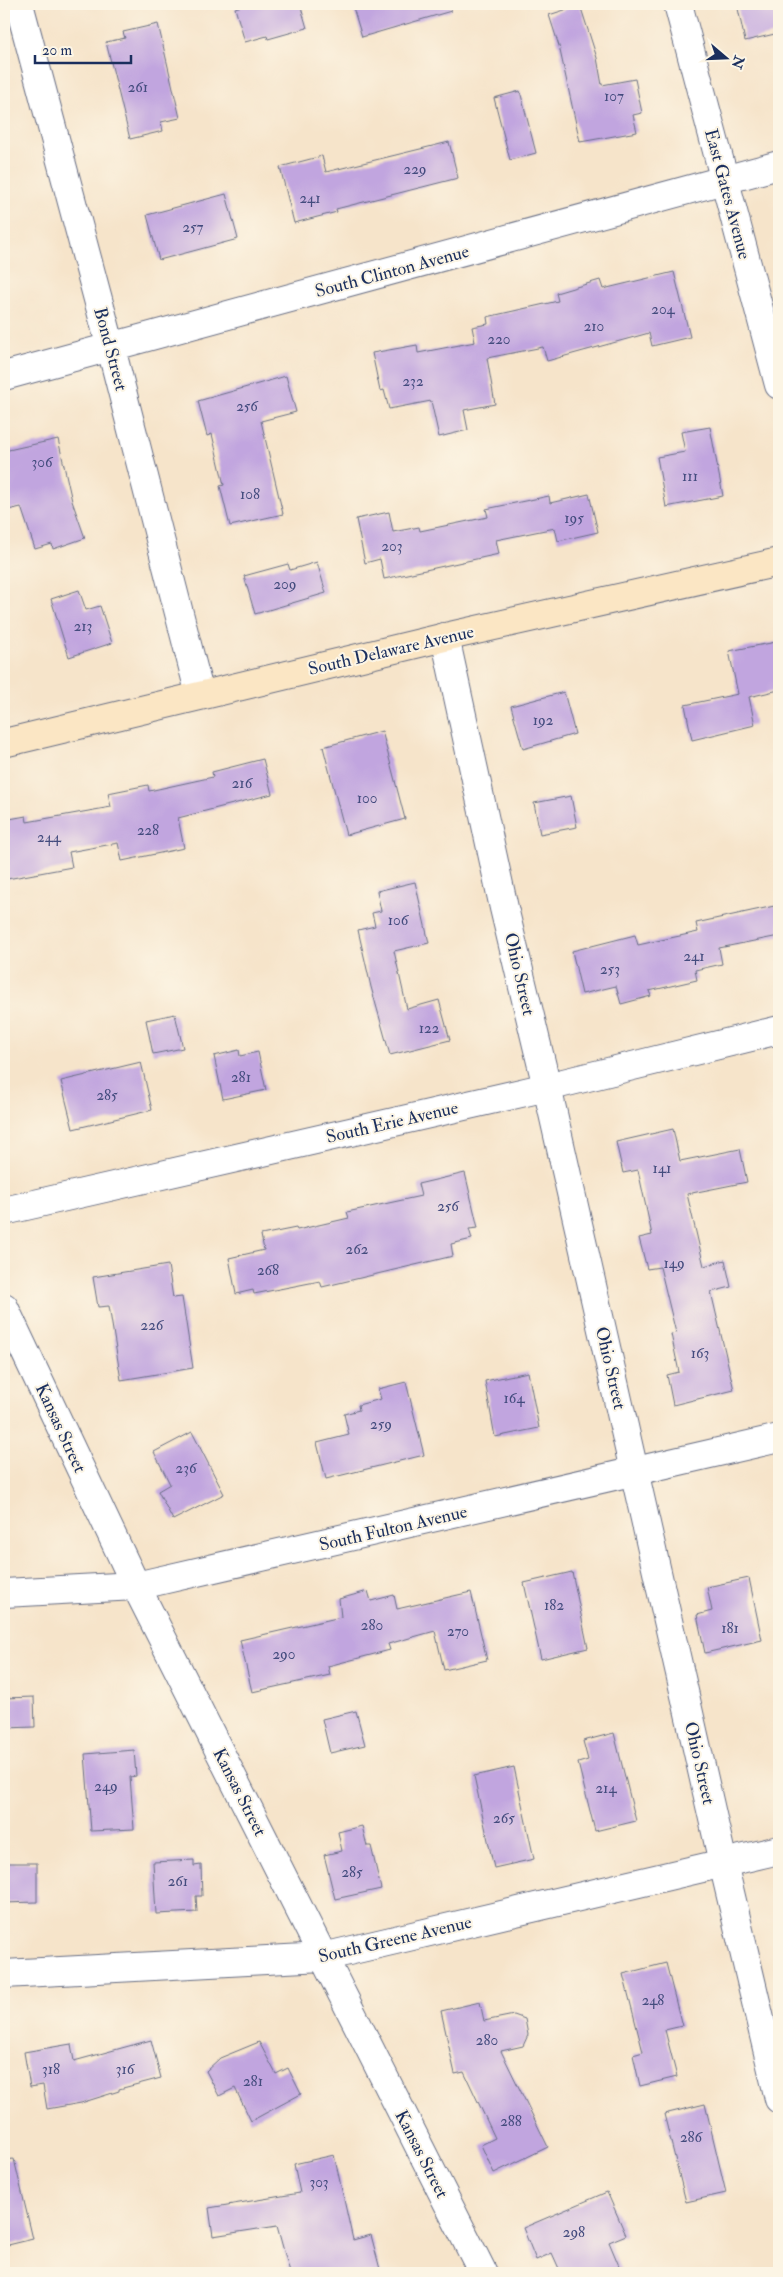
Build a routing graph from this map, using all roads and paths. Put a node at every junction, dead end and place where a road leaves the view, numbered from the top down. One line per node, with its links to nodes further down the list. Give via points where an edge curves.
1 (19, 4): 5 (street, Bond Street)
2 (678, 4): 4 (street, East Gates Avenue)
3 (779, 165): 4 (street, South Clinton Avenue)
4 (724, 180): 5 (street, South Clinton Avenue); 7 (street, East Gates Avenue)
5 (111, 348): 6 (street, South Clinton Avenue); 10 (street, Bond Street)
6 (4, 376)
7 (779, 384)
8 (779, 562): 9 (street, South Delaware Avenue)
9 (445, 637): 10 (street, South Delaware Avenue); 13 (street, Ohio Street)
10 (200, 695): 11 (street, South Delaware Avenue)
11 (4, 743)
12 (779, 1030): 13 (street, South Erie Avenue)
13 (547, 1087): 14 (street, South Erie Avenue); 17 (street, Ohio Street)
14 (4, 1211)
15 (4, 1307): 18 (street, Kansas Street)
16 (779, 1438): 17 (street, South Fulton Avenue)
17 (635, 1473): 18 (street, South Fulton Avenue); 21 (street, Ohio Street)
18 (136, 1586): 19 (street, South Fulton Avenue); 22 (street, Kansas Street)
19 (4, 1593)
20 (779, 1850): 21 (street, South Greene Avenue)
21 (723, 1863): 22 (street, South Greene Avenue); 24 (street, Ohio Street)
22 (322, 1957): 23 (street, South Greene Avenue); 25 (street, Kansas Street)
23 (4, 1974)
24 (779, 2099)
25 (483, 2273)

